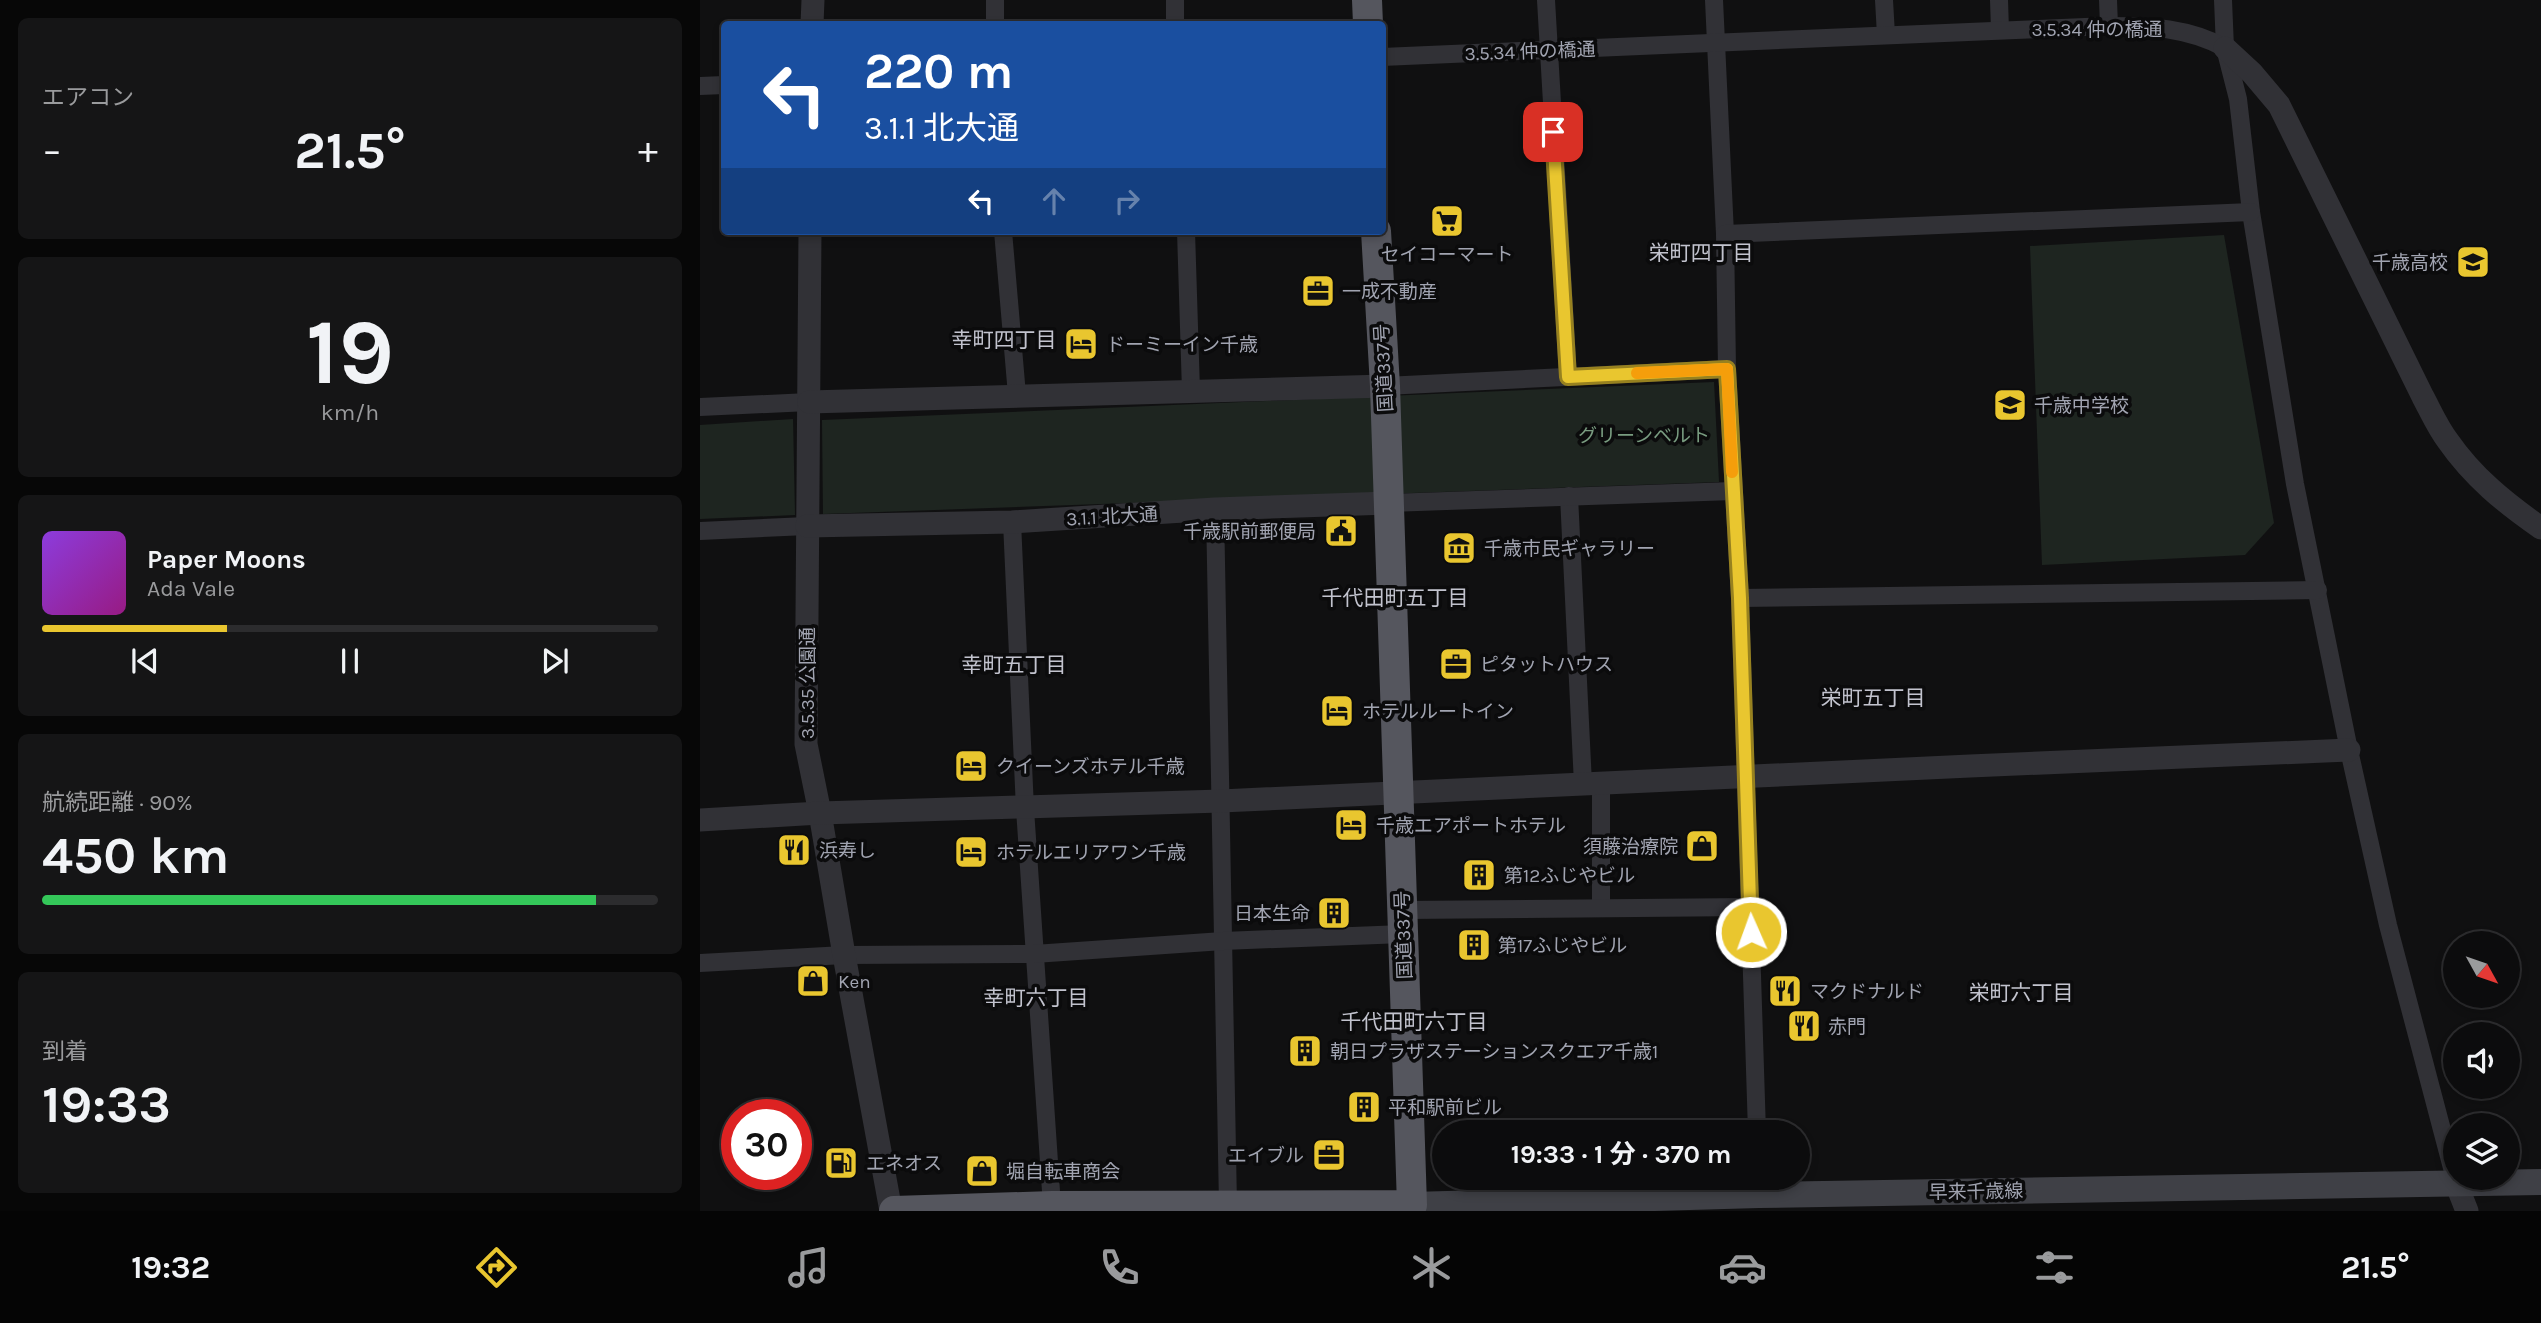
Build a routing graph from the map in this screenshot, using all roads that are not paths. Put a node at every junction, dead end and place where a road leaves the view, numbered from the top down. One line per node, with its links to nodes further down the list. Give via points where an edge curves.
1 (813, 0): 11 (street)
2 (995, 0): 12 (street)
3 (1175, 0): 13 (street)
4 (1367, 0): 14 (highway)
5 (1546, 0): 20 (street)
6 (1714, 0): 18 (street)
7 (1884, 0): 17 (street)
8 (1999, 0): 16 (street)
9 (2108, 0): 15 (street)
10 (2223, 0): 19 (street)
11 (812, 21)
12 (995, 21)
13 (1175, 21)
14 (1368, 21)
15 (2109, 26): 16 (street, 3.5.34 仲の橋通); 19 (street, 3.5.34 仲の橋通, via 2166,29)
16 (2000, 30): 17 (street, 3.5.34 仲の橋通)
17 (1886, 35): 18 (street, 3.5.34 仲の橋通)
18 (1716, 42): 20 (street, 3.5.34 仲の橋通); 25 (street)
19 (2225, 48): 24 (street, via 2238,99); 43 (street, 3.5.34 仲の橋通, via 2279,105 2447,440 2502,501)
20 (1549, 51): 21 (street, 3.5.34 仲の橋通); 31 (street)
21 (1386, 57)
22 (721, 85): 23 (street)
23 (700, 86)
24 (2251, 212): 25 (street); 45 (street, via 2295,484)
25 (1725, 233): 30 (street)
26 (810, 235): 35 (street, 3.5.35 公園通)
27 (1003, 235): 34 (street)
28 (1186, 235): 33 (street)
29 (1376, 235): 32 (highway, 国道337号)
30 (1727, 369): 31 (street); 37 (street)
31 (1568, 377): 32 (street)
32 (1385, 386): 33 (street); 39 (highway, 国道337号)
33 (1191, 391): 34 (street)
34 (1017, 395): 35 (street)
35 (809, 402): 36 (street); 42 (street, 3.5.35 公園通)
36 (700, 407)
37 (1733, 491): 38 (street, 3.1.1 北大通); 46 (street)
38 (1569, 496): 39 (street, 3.1.1 北大通); 49 (street)
39 (1389, 503): 40 (street, 3.1.1 北大通); 50 (highway, 国道337号)
40 (1215, 509): 41 (street, 3.1.1 北大通); 51 (street)
41 (1012, 522): 42 (street, 3.1.1 北大通); 52 (street)
42 (807, 526): 44 (street, 3.1.1 北大通); 53 (street, 3.5.35 公園通, via 806,744)
43 (2541, 528)
44 (700, 531)
45 (2318, 590): 46 (street); 47 (street)
46 (1740, 598): 48 (street)
47 (2349, 750): 48 (street); 63 (street, via 2388,925)
48 (1747, 777): 49 (street); 55 (street)
49 (1592, 783): 50 (street); 56 (street)
50 (1399, 792): 51 (street); 57 (highway, 国道337号)
51 (1221, 801): 52 (street); 58 (street)
52 (1024, 809): 53 (street); 59 (street)
53 (820, 813): 54 (street); 60 (street, 3.5.35 公園通)
54 (700, 820)
55 (1751, 907): 56 (street); 62 (street)
56 (1601, 908): 57 (street)
57 (1403, 922): 58 (street); 71 (highway, 国道337号)
58 (1223, 941): 59 (street); 69 (street)
59 (1034, 954): 60 (street); 70 (street)
60 (844, 955): 61 (street); 72 (street, 3.5.35 公園通)
61 (700, 963)
62 (1757, 1120)
63 (2443, 1134)
64 (2520, 1182): 65 (main road, 早来千歳線)
65 (2541, 1182)
66 (2443, 1183): 68 (main road, 早来千歳線)
67 (2459, 1190): 73 (street)
68 (1759, 1195): 71 (main road, 早来千歳線)
69 (1228, 1205): 70 (highway); 71 (highway)
70 (1052, 1206): 72 (highway)
71 (1426, 1207)
72 (893, 1211)
73 (2468, 1211)

